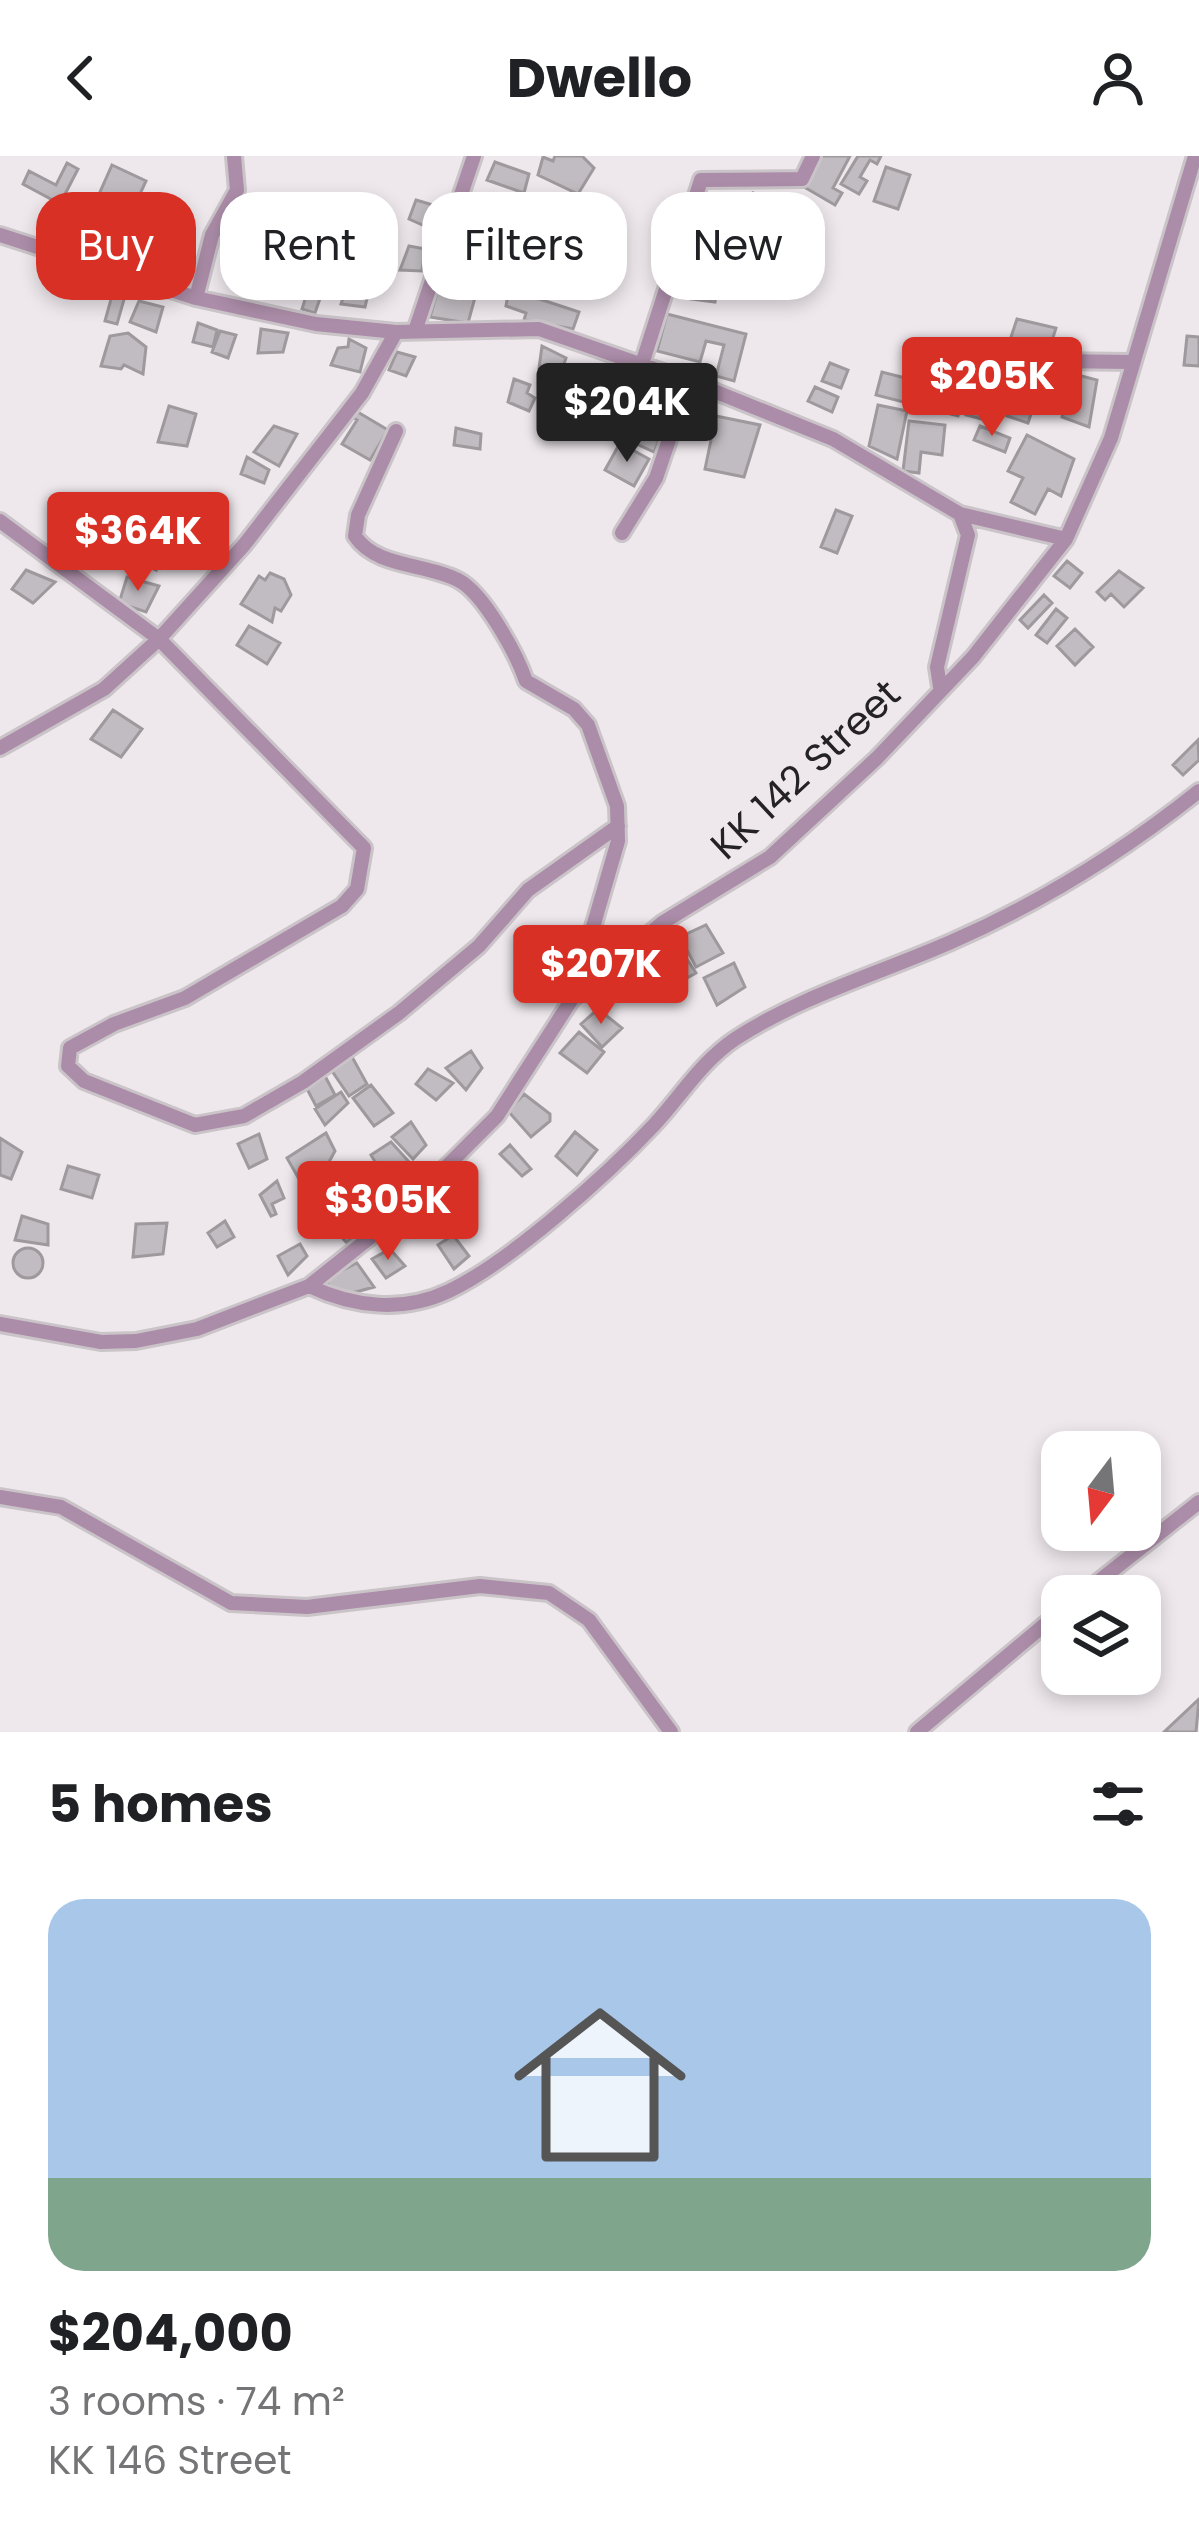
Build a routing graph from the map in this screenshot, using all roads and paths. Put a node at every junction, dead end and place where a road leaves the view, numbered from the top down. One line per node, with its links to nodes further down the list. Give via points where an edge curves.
1 (234, 156): 7 (street, via 237,190 212,235)
2 (474, 156): 8 (street)
3 (813, 156): 12 (street, via 802,179 701,180)
4 (1195, 156): 11 (street, KK 142 Street)
5 (0, 235): 6 (street)
6 (36, 247)
7 (196, 298): 9 (street)
8 (415, 331): 9 (street); 12 (street, via 539,329)
9 (396, 332): 19 (street, via 362,393)
10 (913, 359): 11 (street)
11 (1131, 362): 18 (street, KK 142 Street, via 1098,474)
12 (641, 367): 13 (street)
13 (689, 381): 15 (street, via 833,439); 17 (street, via 656,478)
14 (396, 431): 23 (street, via 355,536 374,553 469,588 520,659 526,681 588,725)
15 (960, 514): 18 (street); 20 (street, via 968,535)
16 (0, 521): 19 (street)
17 (622, 533)
18 (1066, 539): 20 (street, KK 142 Street)
19 (159, 639): 21 (street, via 104,689); 23 (street, via 364,848 357,889 342,906 184,998 70,1048 72,1072 152,1111 221,1124 303,1082 479,946 554,868)
20 (940, 687): 24 (street, KK 142 Street, via 770,857 662,923)
21 (0, 748)
22 (1199, 791): 25 (street, via 1099,862 983,926 737,1038 597,1181 452,1290 393,1305)
23 (618, 826): 24 (street)
24 (572, 999): 25 (street, KK 142 Street, via 497,1116 398,1216)
25 (309, 1286): 26 (street, KK 142 Street, via 197,1329 136,1341)
26 (0, 1324)
27 (0, 1496): 32 (street, via 61,1507 231,1603 307,1607 480,1586 549,1593 589,1620)
28 (1199, 1502): 29 (street)
29 (1107, 1575)
30 (1041, 1627): 31 (street)
31 (932, 1718): 33 (street); 34 (street)
32 (670, 1732)
33 (917, 1732)
34 (944, 1732)

